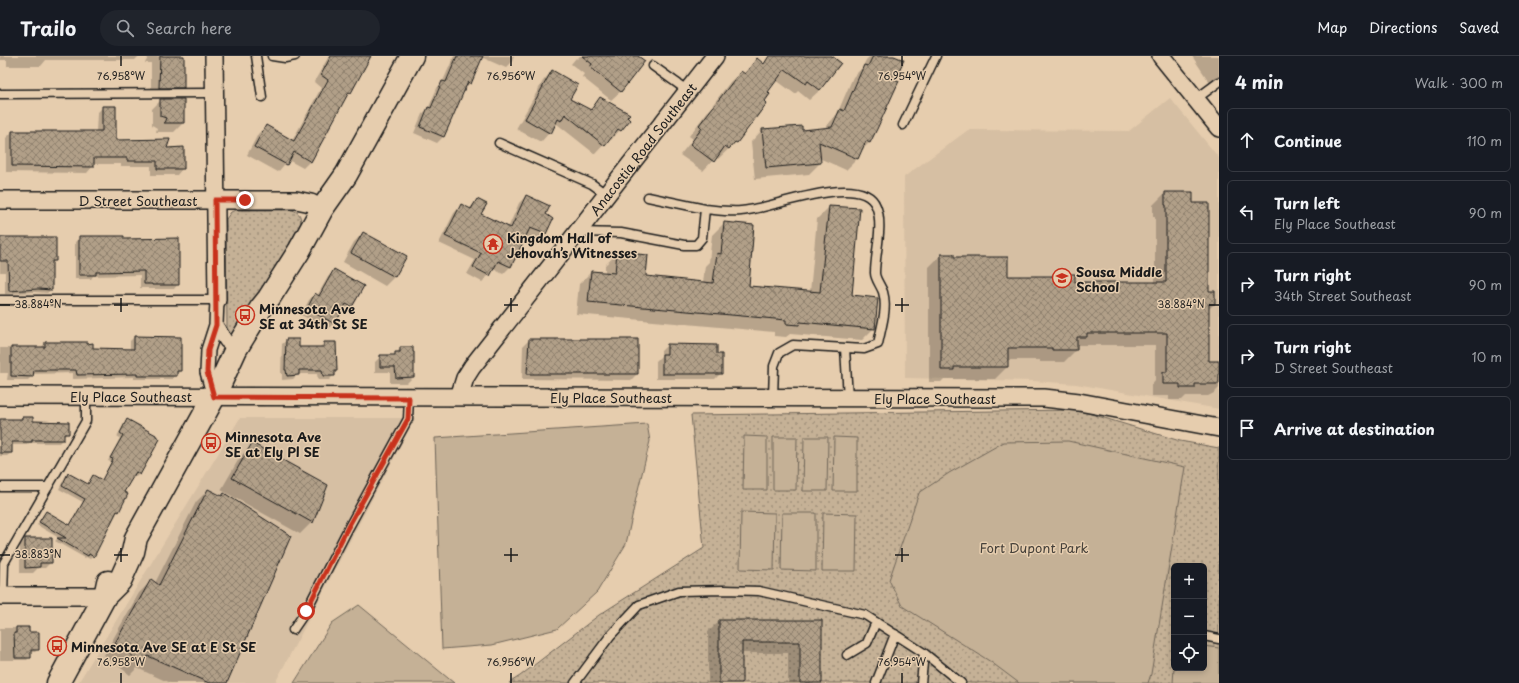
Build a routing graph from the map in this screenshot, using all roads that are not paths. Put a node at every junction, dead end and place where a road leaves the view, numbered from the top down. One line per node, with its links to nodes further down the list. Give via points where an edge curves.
1 (214, 56): 13 (street)
2 (256, 56): 15 (lane)
3 (272, 56): 4 (lane)
4 (295, 56)
5 (403, 56): 20 (main road, via 338,172)
6 (412, 56): 20 (main road, via 346,175)
7 (715, 56): 12 (street, Anacostia Road Southeast)
8 (936, 56): 17 (lane)
9 (1161, 56): 16 (street)
10 (653, 66): 12 (lane)
11 (1219, 82): 16 (lane)
12 (688, 91): 21 (street, Anacostia Road Southeast)
13 (214, 93): 14 (lane); 24 (street)
14 (0, 94)
15 (262, 97)
16 (1196, 99): 18 (street)
17 (904, 125)
18 (1219, 128)
19 (499, 143): 21 (lane, via 592,184)
20 (334, 191): 25 (main road)
21 (607, 195): 27 (street, Anacostia Road Southeast)
22 (648, 197): 26 (lane)
23 (0, 200): 24 (street, D Street Southeast)
24 (215, 200): 25 (street, D Street Southeast, via 300,200); 30 (street)
25 (322, 209): 28 (main road)
26 (705, 209): 27 (lane, via 702,238 696,245 621,233); 32 (lane, via 741,211 829,192 856,191 869,195 876,206 879,223 875,275 883,292 885,304 878,344 864,349)
27 (578, 232): 37 (street, Anacostia Road Southeast, via 472,367)
28 (269, 298): 33 (main road); 36 (main road, via 268,313 261,333 238,370)
29 (0, 300): 30 (lane)
30 (217, 300): 31 (street)
31 (216, 325): 33 (street, via 226,341); 36 (street, via 208,350 207,372)
32 (845, 348): 39 (lane, via 793,345 779,353 774,366); 40 (lane)
33 (236, 349): 36 (main road)
34 (0, 396): 35 (street, Ely Place Southeast)
35 (86, 396): 36 (street, Ely Place Southeast); 43 (lane, via 86,421)
36 (214, 397): 38 (street, Ely Place Southeast); 45 (main road, via 136,538 127,542 110,575)
37 (459, 397): 38 (street, Ely Place Southeast); 39 (street, Ely Place Southeast)
38 (409, 398): 47 (lane, via 408,419 348,527 306,611)
39 (773, 398): 40 (street, Ely Place Southeast)
40 (848, 398): 41 (street, Ely Place Southeast, via 1044,398)
41 (1219, 428)
42 (0, 487): 43 (lane)
43 (48, 487): 44 (lane, via 4,563)
44 (2, 596): 45 (street)
45 (105, 596): 53 (main road)
46 (876, 622): 48 (lane); 52 (lane, via 867,642); 54 (lane, via 865,615 759,591 679,591 639,605 610,636)
47 (293, 630)
48 (895, 634): 51 (lane); 55 (lane)
49 (1207, 637): 50 (lane)
50 (1219, 639)
51 (924, 653): 56 (lane); 57 (lane)
52 (847, 655)
53 (58, 683)
54 (575, 683)
55 (876, 683)
56 (921, 683)
57 (961, 683)

